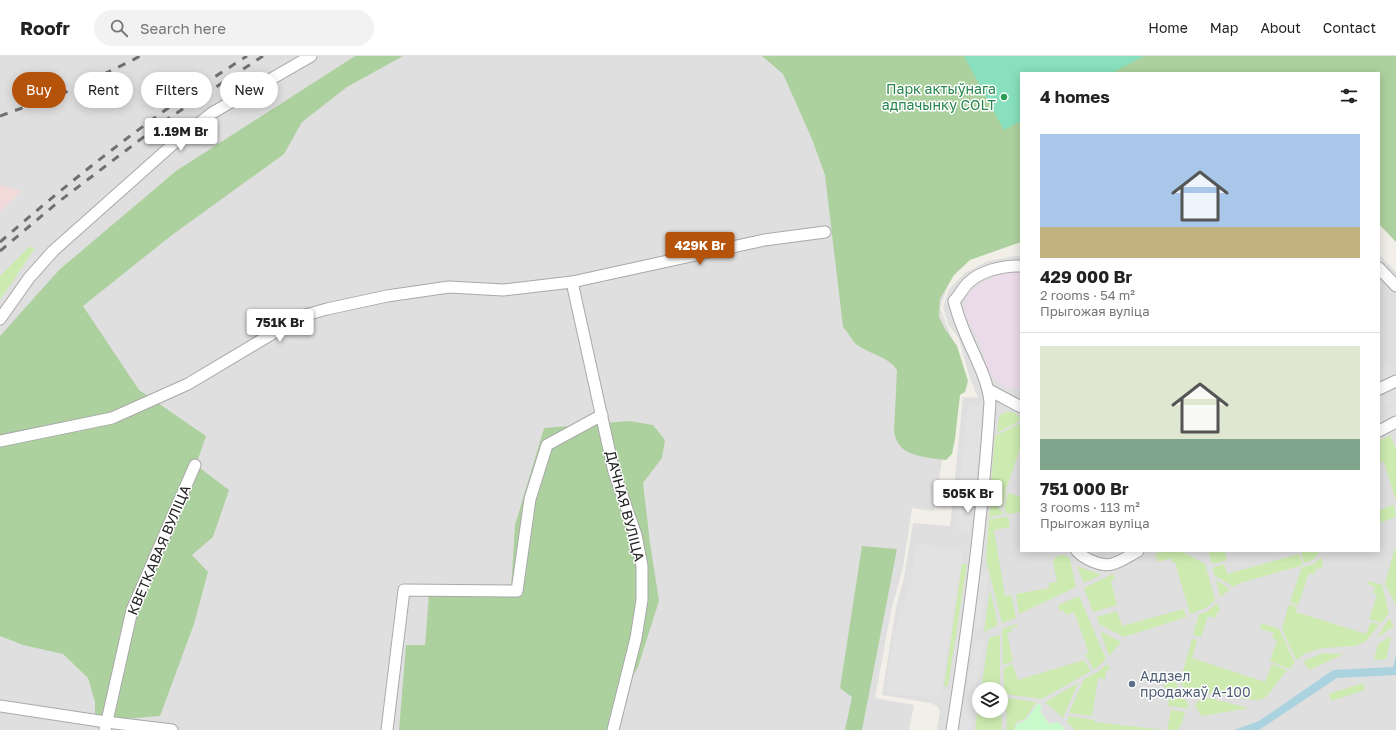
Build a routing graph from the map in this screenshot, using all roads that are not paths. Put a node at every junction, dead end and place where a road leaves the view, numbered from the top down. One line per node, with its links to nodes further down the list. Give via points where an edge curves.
1 (311, 56): 7 (street, via 212,113 180,138 53,251 29,278)
2 (825, 232): 5 (street, via 764,240)
3 (1020, 266): 10 (street, via 983,273 968,283 954,301)
4 (1380, 269): 6 (street)
5 (572, 282): 12 (street, ДАЧНАЯ ВУЛІЦА); 15 (street, via 503,290 449,287 387,296 327,309 302,316 188,384 112,418)
6 (1396, 286)
7 (0, 319)
8 (1396, 380): 9 (street)
9 (1380, 388)
10 (989, 390): 11 (street); 24 (street, via 988,426 970,612)
11 (1020, 406)
12 (602, 415): 22 (street, via 547,445 530,499 517,592 404,590); 23 (street, ДАЧНАЯ ВУЛІЦА, via 614,472 636,535 642,566 642,600 636,638)
13 (1396, 422): 14 (street)
14 (1380, 430)
15 (0, 441)
16 (195, 466): 20 (street, КВЕТКАВАЯ ВУЛІЦА, via 132,610)
17 (1078, 552): 18 (street, via 1093,561 1112,564)
18 (1136, 552)
19 (0, 706): 20 (street)
20 (105, 726): 21 (street)
21 (172, 730)
22 (387, 730)
23 (613, 730)
24 (952, 730)

